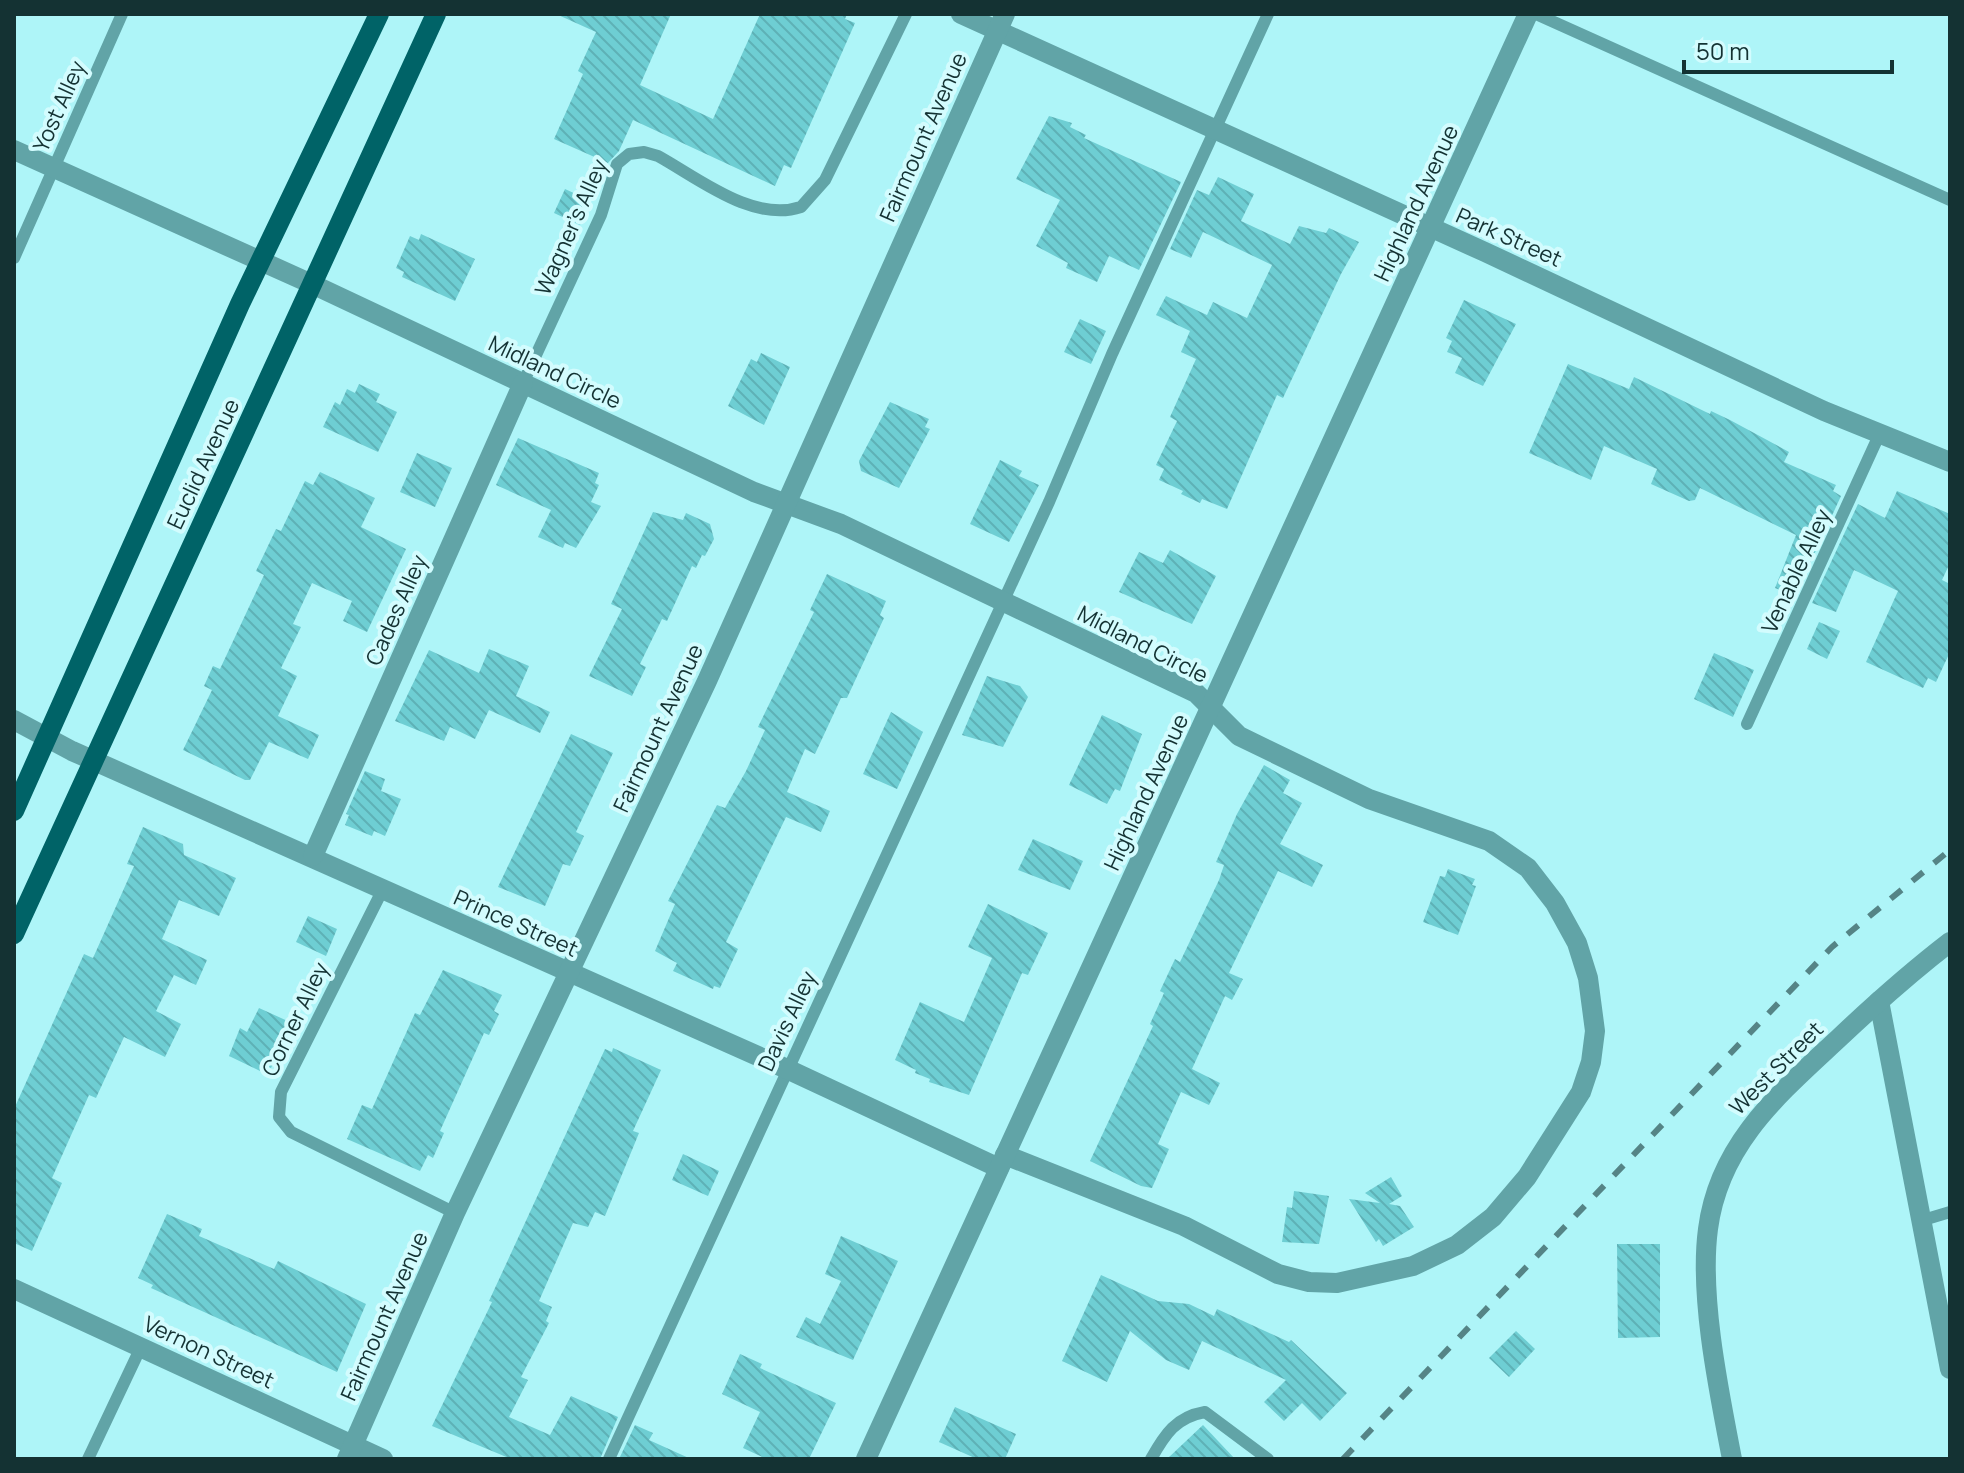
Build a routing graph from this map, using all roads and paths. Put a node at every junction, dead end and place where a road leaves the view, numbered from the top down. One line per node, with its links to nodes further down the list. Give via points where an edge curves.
1 (122, 14): 12 (lane, Yost Alley)
2 (379, 14): 16 (main road, Euclid Avenue)
3 (436, 14): 17 (main road, Euclid Avenue)
4 (906, 14): 18 (lane, Wagner's Alley, via 825,180 801,207 758,208 644,152 629,154 617,164 601,215)
5 (961, 14): 9 (street, Park Street)
6 (1268, 14): 10 (lane, Davis Alley)
7 (1528, 14): 14 (street, Highland Avenue)
8 (1536, 14): 13 (lane)
9 (1001, 22): 10 (street, Park Street); 21 (street, Fairmount Avenue)
10 (1214, 130): 14 (street, Park Street); 22 (lane, Davis Alley)
11 (14, 150): 12 (street, Midland Circle)
12 (53, 168): 15 (lane, Yost Alley); 16 (street, Midland Circle)
13 (1950, 200)
14 (1430, 228): 19 (street, Park Street); 23 (street, Highland Avenue)
15 (14, 258)
16 (261, 261): 17 (street, Midland Circle); 26 (main road, Euclid Avenue)
17 (314, 285): 18 (street, Midland Circle); 27 (main road, Euclid Avenue)
18 (523, 383): 21 (street, Midland Circle, via 754,492); 29 (street, Cades Alley)
19 (1880, 433): 20 (street, Park Street); 25 (lane, Venable Alley)
20 (1950, 462)
21 (788, 502): 22 (street, Midland Circle); 33 (street, Fairmount Avenue)
22 (1002, 601): 23 (street, Midland Circle, via 1196,693); 35 (lane, Davis Alley)
23 (1212, 709): 36 (street, Highland Avenue); 36 (street, Midland Circle, via 1239,736 1369,799 1489,841 1528,868 1577,943 1588,978 1595,1031 1581,1092 1527,1177 1493,1217 1457,1245 1413,1266 1337,1283 1278,1274 1184,1226)
24 (14, 720): 26 (street, Prince Street)
25 (1747, 724)
26 (48, 737): 27 (street, Prince Street); 28 (main road, Euclid Avenue)
27 (94, 761): 29 (street, Prince Street); 31 (main road, Euclid Avenue)
28 (14, 811)
29 (313, 856): 30 (street, Prince Street)
30 (383, 889): 33 (street, Prince Street); 38 (lane, Corner Alley, via 281,1092 279,1117 291,1132)
31 (14, 934)
32 (1950, 942): 34 (street, West Street)
33 (569, 973): 35 (street, Prince Street); 38 (street, Fairmount Avenue)
34 (1879, 1001): 39 (street); 50 (street, West Street, via 1746,1129 1712,1202 1707,1262 1714,1364)
35 (787, 1069): 36 (street, Prince Street); 46 (lane, Davis Alley)
36 (1002, 1162): 47 (street, Highland Avenue)
37 (1950, 1212): 39 (lane)
38 (455, 1213): 43 (street, Fairmount Avenue)
39 (1920, 1221): 42 (street)
40 (14, 1289): 41 (street, Vernon Street)
41 (141, 1347): 43 (street, Vernon Street); 44 (lane)
42 (1950, 1369)
43 (350, 1452): 45 (street, Vernon Street)
44 (88, 1459)
45 (383, 1459)
46 (609, 1459)
47 (866, 1459)
48 (1151, 1459): 49 (lane, via 1167,1431 1188,1415 1205,1412)
49 (1268, 1459)
50 (1732, 1459)

